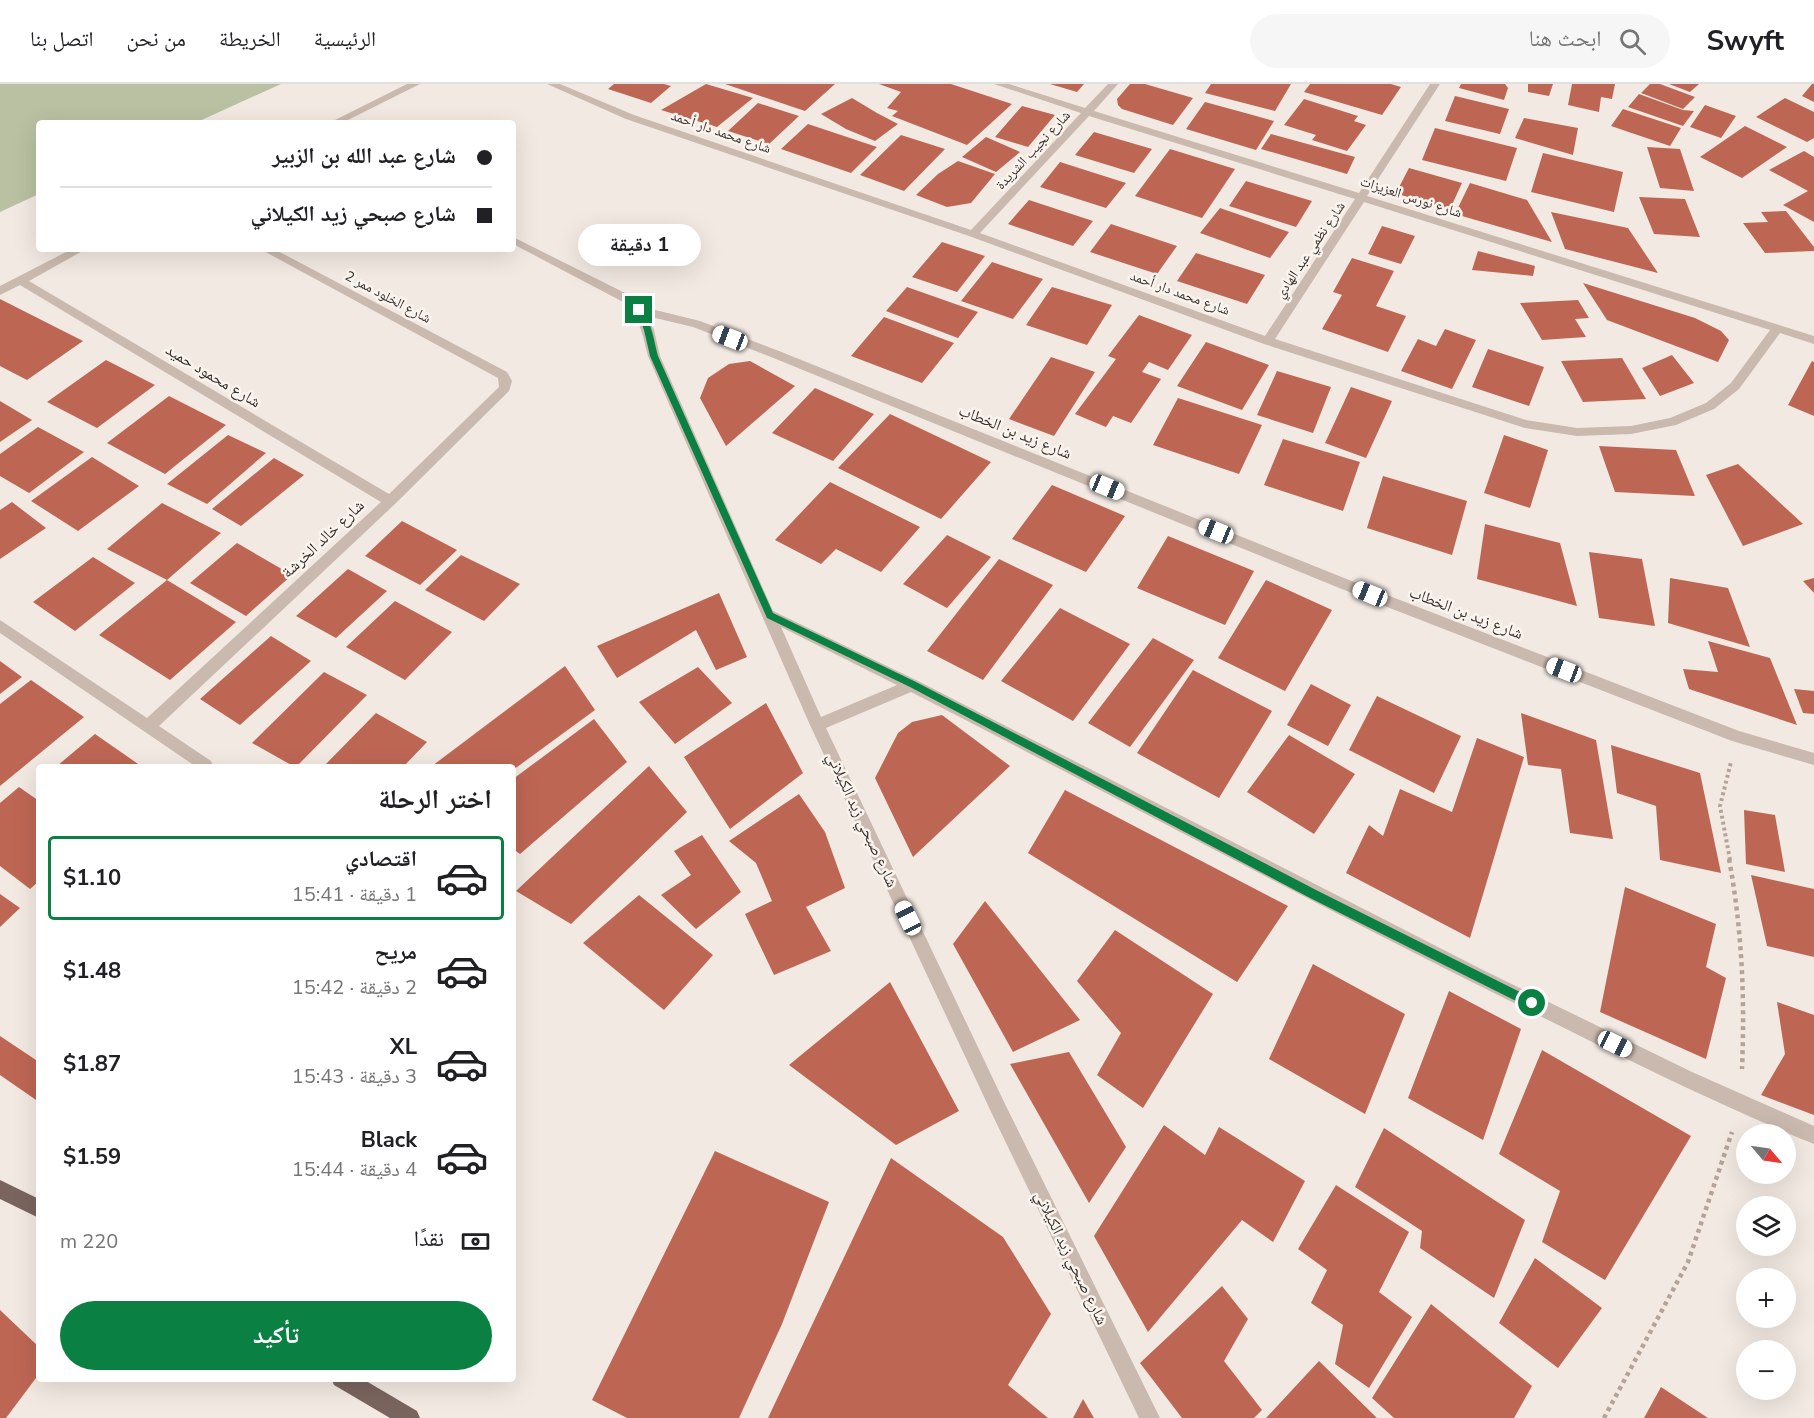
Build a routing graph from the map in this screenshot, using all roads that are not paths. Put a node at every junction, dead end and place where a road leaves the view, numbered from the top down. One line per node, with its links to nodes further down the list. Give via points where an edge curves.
1 (415, 84): 7 (street)
2 (552, 84): 9 (street, شارع محمد دار أحمد, via 630,117)
3 (999, 84): 6 (street, شارع نورس العزيزات)
4 (1113, 84): 6 (street, شارع نجيب الشريدة)
5 (1435, 84): 8 (street, شارع نظمي عبد الهادي)
6 (1087, 112): 8 (street, شارع نورس العزيزات); 9 (street, شارع نجيب الشريدة)
7 (340, 120)
8 (1363, 198): 16 (street, شارع نورس العزيزات); 18 (street, شارع نظمي عبد الهادي)
9 (973, 234): 18 (street, شارع محمد دار أحمد)
10 (516, 242): 15 (street, شارع زيد بن الخطاب)
11 (75, 252): 13 (street)
12 (271, 252): 19 (street, شارع الخلود ممر 2)
13 (20, 280): 14 (street); 20 (street, شارع محمود حميد)
14 (0, 291)
15 (634, 305): 21 (street, شارع صبحي زيد الكيلاني); 26 (street, شارع زيد بن الخطاب, via 775,354 1737,737)
16 (1777, 329): 17 (street, شارع نورس العزيزات); 18 (street, شارع محمد دار أحمد, via 1735,386 1710,406 1672,422 1631,430 1577,432 1525,424)
17 (1814, 340)
18 (1268, 341)
19 (495, 371): 20 (street, شارع خالد الخرشة, via 503,375 506,388)
20 (390, 501): 25 (street, شارع خالد الخرشة)
21 (770, 615): 23 (street); 24 (street, شارع صبحي زيد الكيلاني)
22 (0, 626): 25 (street)
23 (913, 685): 24 (street); 28 (street, via 1314,894 1740,1106)
24 (817, 725): 33 (street, شارع صبحي زيد الكيلاني)
25 (147, 728): 27 (street)
26 (1814, 759)
27 (203, 764)
28 (1814, 1135)
29 (0, 1189): 30 (main road)
30 (36, 1207)
31 (348, 1382): 32 (main road)
32 (410, 1418)
33 (1150, 1418)

